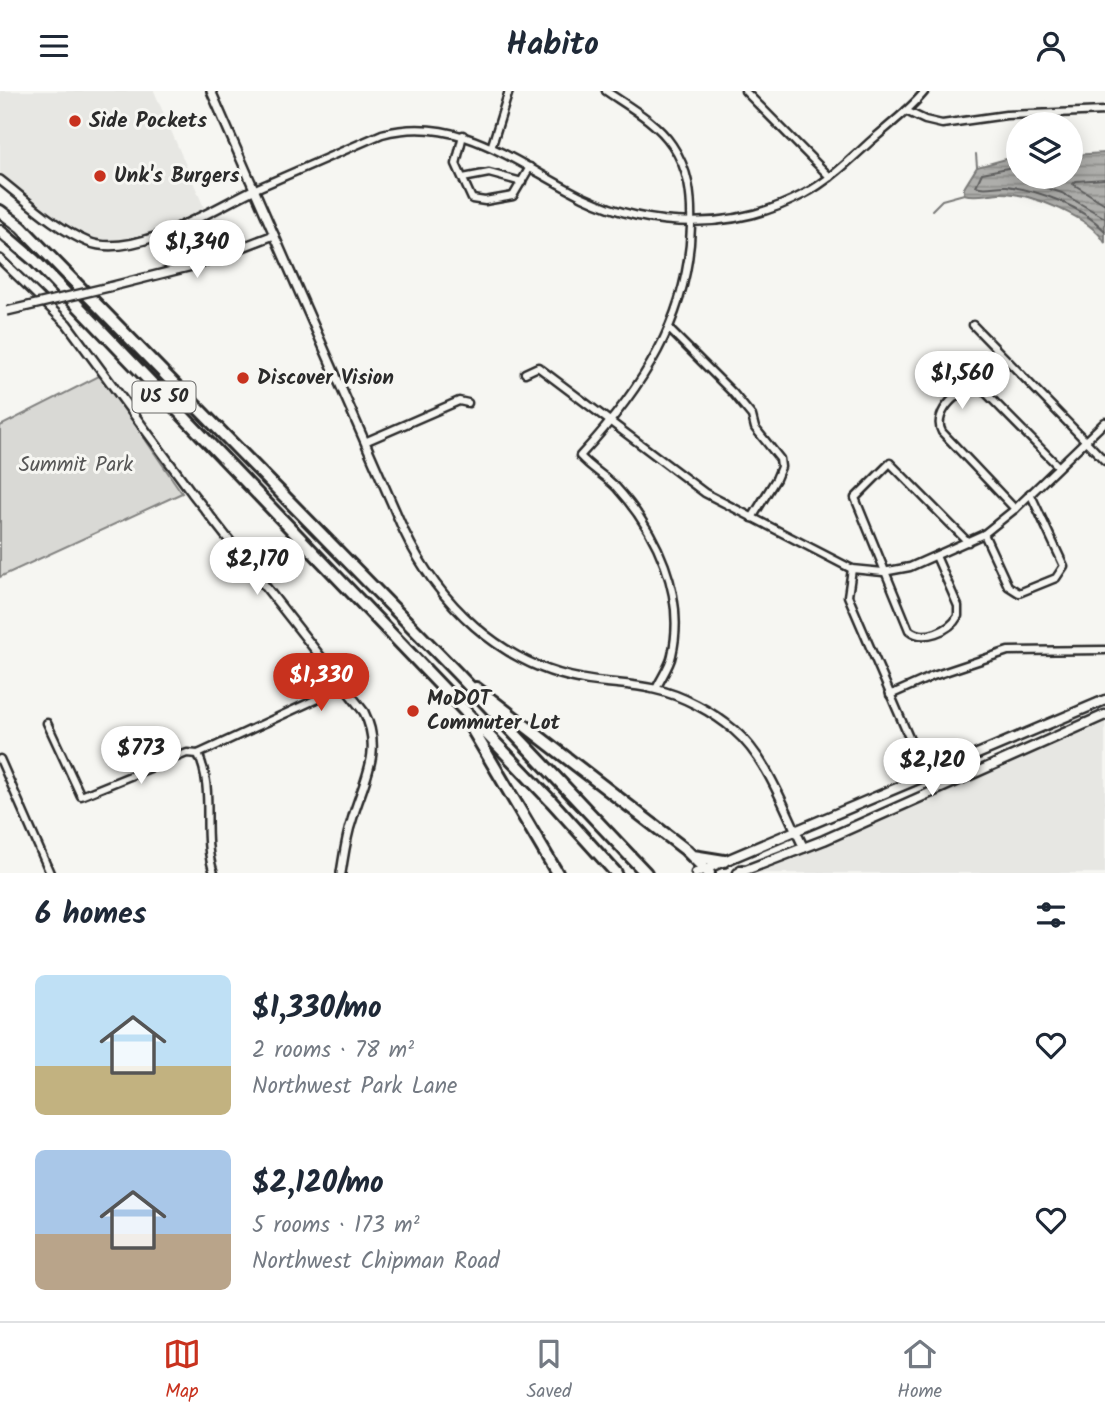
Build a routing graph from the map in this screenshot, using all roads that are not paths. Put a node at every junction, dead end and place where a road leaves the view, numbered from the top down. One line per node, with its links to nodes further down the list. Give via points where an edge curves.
1 (211, 91): 15 (street)
2 (509, 91): 9 (street)
3 (606, 91): 17 (street, via 671,143 689,184)
4 (746, 91): 11 (street)
5 (923, 92): 6 (street)
6 (906, 111): 7 (street, via 942,124 1006,115); 11 (street)
7 (1105, 111)
8 (463, 135): 9 (street); 12 (street, via 456,164); 15 (street, via 403,128)
9 (492, 145): 10 (street)
10 (530, 167): 14 (street); 17 (street, via 584,197 628,213)
11 (830, 177): 17 (street, via 759,213)
12 (463, 179): 14 (street, via 489,173); 14 (street, via 472,199 485,201 513,196)
13 (0, 180): 15 (street, via 66,230 109,247 131,244)
14 (522, 182)
15 (253, 190): 19 (street)
16 (0, 211): 41 (highway, US 50, via 21,227)
17 (691, 223): 23 (street, via 688,265)
18 (0, 231): 46 (highway, US 50, via 34,260)
19 (274, 235): 21 (street, bridge, via 196,265); 29 (street)
20 (0, 259): 42 (street, via 67,324 192,493)
21 (3, 312)
22 (973, 325): 28 (street)
23 (669, 329): 26 (street, via 654,361); 34 (street, via 740,401 780,459 776,479)
24 (525, 373): 26 (street, via 538,367)
25 (468, 403): 29 (street, via 459,401)
26 (611, 422): 34 (street, via 705,493); 43 (street, via 580,456 629,503 657,547 670,580 676,604 672,656)
27 (1105, 422): 28 (street)
28 (1085, 440): 30 (street); 31 (street)
29 (367, 442): 43 (street, via 414,552 465,619 512,652 551,671)
30 (1105, 461)
31 (1058, 466): 32 (street); 33 (street, via 981,388 964,390 940,413 942,432)
32 (1030, 493): 33 (street); 35 (street, via 1064,566 1056,578 1019,593 1008,586)
33 (1015, 509): 35 (street)
34 (752, 518): 38 (street)
35 (984, 534): 36 (street)
36 (968, 542): 37 (street); 39 (street, via 890,463 855,498)
37 (936, 556): 39 (street); 39 (street, via 959,611 950,626 928,635 917,636 909,630)
38 (852, 569): 39 (street); 44 (street, via 848,596)
39 (883, 572)
40 (1105, 650): 44 (street, via 1009,651)
41 (457, 674): 57 (highway); 59 (highway, US 50)
42 (341, 681): 49 (street, via 317,699); 64 (street, via 370,725 374,754 352,819)
43 (656, 689): 55 (street, via 694,704 734,730 767,772)
44 (890, 695): 51 (street)
45 (1105, 700): 51 (main road)
46 (455, 702): 65 (highway); 66 (highway, US 50)
47 (1105, 715): 54 (main road)
48 (47, 723): 49 (street, via 81,796 187,753)
49 (198, 754): 63 (street, via 206,771 207,854)
50 (0, 759): 52 (street)
51 (926, 777): 54 (main road); 55 (main road)
52 (9, 779): 53 (street); 62 (street)
53 (0, 783)
54 (909, 801): 56 (main road)
55 (796, 832): 56 (street); 58 (main road)
56 (804, 848): 61 (main road)
57 (692, 855): 58 (highway); 60 (highway)
58 (724, 860): 60 (main road)
59 (645, 872)
60 (704, 872)
61 (741, 872)
62 (50, 873)
63 (214, 873)
64 (343, 873)
65 (557, 873)
66 (616, 873)

